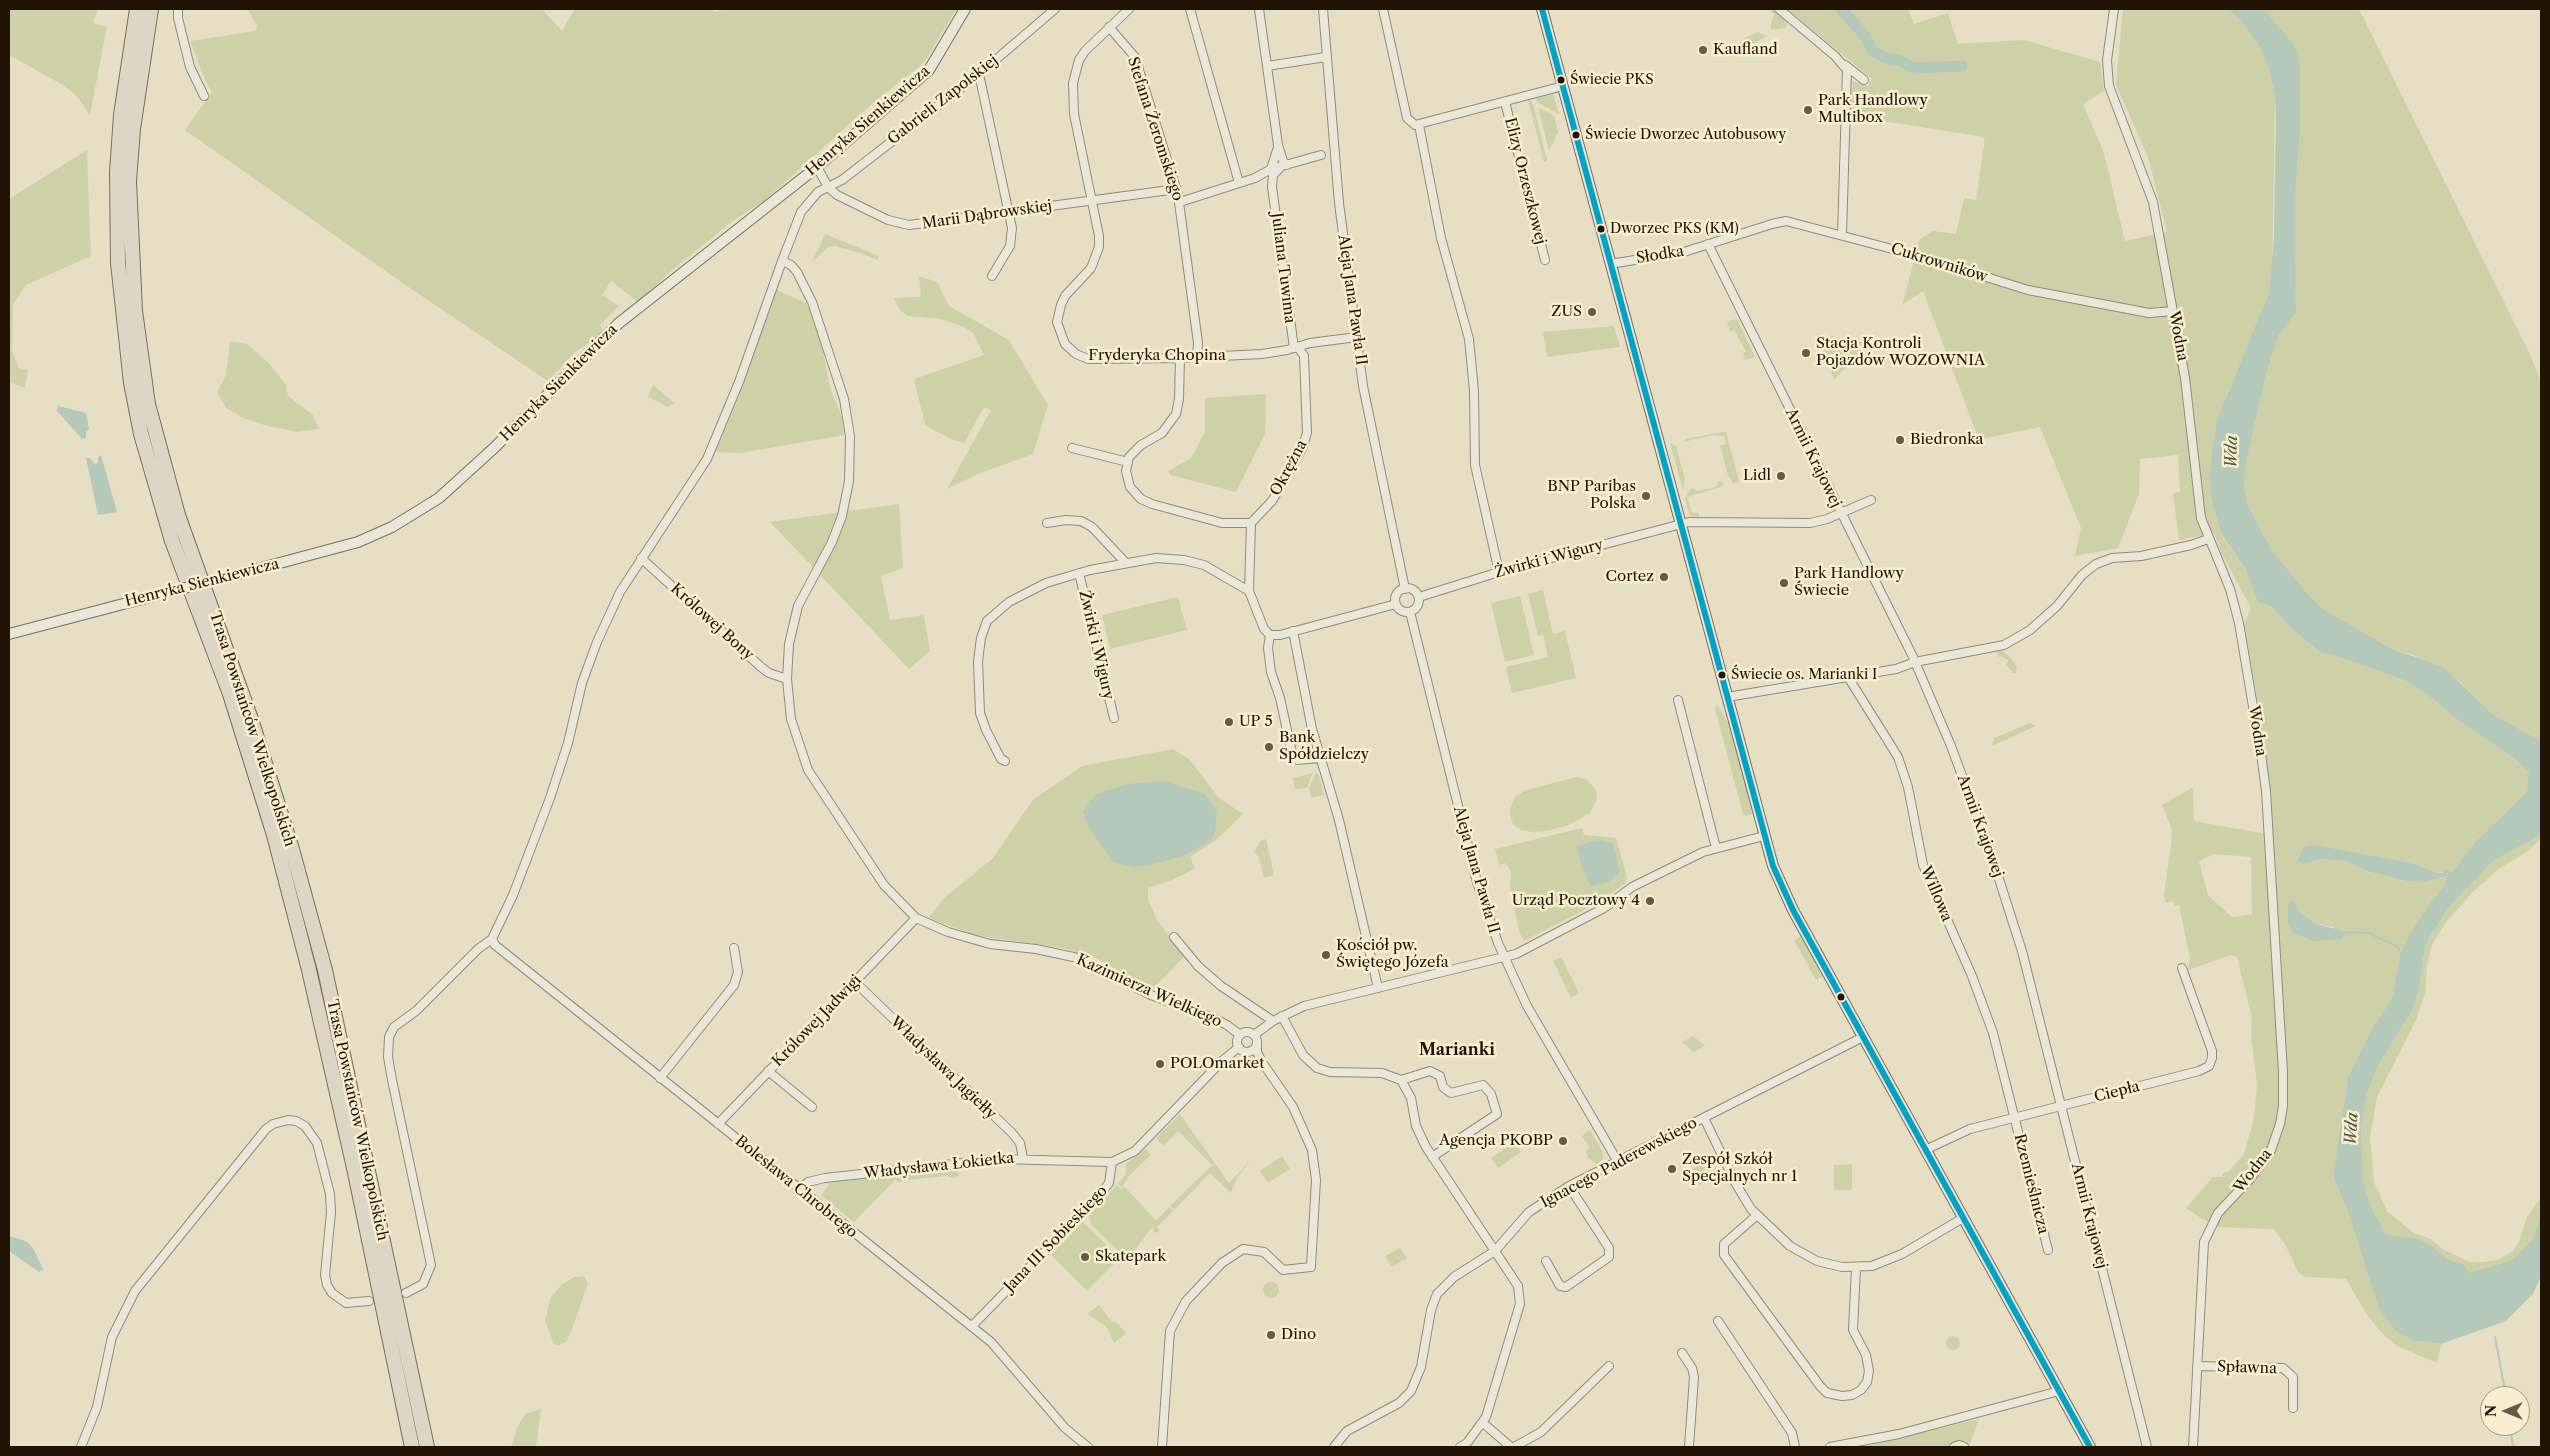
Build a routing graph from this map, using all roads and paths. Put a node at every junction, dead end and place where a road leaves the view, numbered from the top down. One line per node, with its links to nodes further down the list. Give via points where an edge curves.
1 (137, 9): 126 (highway, Trasa Powstańców Wielkopolskich, via 122,106 117,172 119,282 131,383 141,434 169,532 230,694 274,835 352,1159)
2 (151, 9): 127 (highway, Trasa Powstańców Wielkopolskich, via 133,129 129,180 135,311 148,404 178,515 251,719 286,830 325,970)
3 (178, 9): 21 (street, via 190,67)
4 (965, 9): 27 (street, Henryka Sienkiewicza, via 929,70)
5 (1056, 9): 18 (street, Gabrieli Zapolskiej)
6 (1129, 9): 14 (street, Fryderyka Chopina)
7 (1190, 9): 30 (street)
8 (1259, 9): 17 (street)
9 (1323, 9): 15 (street, Aleja Jana Pawła II)
10 (1383, 9): 23 (street, via 1407,118)
11 (1542, 9): 20 (street)
12 (1779, 9): 16 (street)
13 (2114, 9): 43 (street, Wodna, via 2106,60 2109,86 2150,192)
14 (1109, 27): 33 (street, Stefana Żeromskiego, via 1134,57); 34 (street, Fryderyka Chopina, via 1085,50 1073,83 1074,114)
15 (1326, 57): 17 (street); 44 (street, Aleja Jana Pawła II)
16 (1845, 65): 19 (street); 37 (street)
17 (1268, 66): 24 (street)
18 (979, 74): 31 (street, Gabrieli Zapolskiej, via 842,180); 36 (street)
19 (1864, 80)
20 (1563, 86): 22 (street); 41 (street)
21 (204, 96)
22 (1505, 102): 23 (street); 39 (street, Elizy Orzeszkowej)
23 (1419, 125): 58 (street, via 1439,228 1469,339 1475,465)
24 (1278, 146): 26 (street); 28 (street)
25 (1321, 155): 26 (street)
26 (1283, 167): 28 (street); 32 (street, Juliana Tuwima, via 1274,176)
27 (816, 168): 31 (street, Marii Dąbrowskiej); 66 (street, Henryka Sienkiewicza, bridge, via 619,323 473,468 424,508 392,527 358,542)
28 (1270, 170): 29 (street)
29 (1254, 178): 30 (street); 32 (street, via 1267,180)
30 (1240, 183): 35 (street)
31 (828, 187): 36 (street, Marii Dąbrowskiej, via 837,195 882,217 909,225); 40 (street, Gabrieli Zapolskiej, via 818,192 802,212)
32 (1272, 187): 45 (street, Juliana Tuwima, via 1289,323)
33 (1176, 189): 34 (street, Marii Dąbrowskiej); 35 (street, Stefana Żeromskiego)
34 (1091, 201): 36 (street, Marii Dąbrowskiej); 47 (street, Fryderyka Chopina, via 1099,247 1091,268 1065,296 1061,305 1057,322 1063,342 1072,351 1088,358)
35 (1180, 202): 46 (street, Stefana Żeromskiego, via 1198,343)
36 (1009, 212): 42 (street, via 1012,228 1010,246)
37 (1842, 234): 38 (street, Cukrowników, via 1782,222); 43 (street, Cukrowników, via 2028,290 2148,313)
38 (1708, 244): 41 (street, Słodka, via 1684,252); 51 (street, Armii Krajowej)
39 (1545, 260)
40 (782, 261): 56 (street, Gabrieli Zapolskiej, via 739,382 707,459); 70 (street, Kazimierza Wielkiego, via 797,272 812,302 844,399 850,444 849,481 842,516 798,606 789,644)
41 (1610, 264): 54 (street)
42 (992, 276)
43 (2173, 311): 55 (street, Wodna, via 2188,394 2201,518)
44 (1357, 337): 45 (street, Fryderyka Chopina); 60 (street, Aleja Jana Pawła II, via 1367,403)
45 (1296, 347): 46 (street, Fryderyka Chopina, via 1262,354); 53 (street, Okrężna, via 1304,356 1308,427 1305,441 1272,501)
46 (1197, 357): 47 (street, Fryderyka Chopina)
47 (1180, 358): 49 (street, via 1178,406 1172,421 1162,433 1136,449)
48 (1072, 448): 49 (street)
49 (1128, 462): 53 (street, via 1126,471 1130,487 1146,502 1222,523)
50 (1871, 500): 51 (street, Żwirki i Wigury)
51 (1840, 513): 54 (street, Żwirki i Wigury, via 1810,523); 68 (street, Armii Krajowej)
52 (1047, 523): 57 (street, via 1081,521 1092,527)
53 (1250, 523): 61 (street)
54 (1681, 524): 58 (street, Żwirki i Wigury); 71 (street)
55 (2208, 539): 68 (street, via 2191,546 2101,561 2082,575 2050,612 2015,640); 121 (street, Wodna, via 2227,582 2239,623 2261,754 2266,791 2284,1098 2280,1124 2267,1158 2218,1213 2204,1242)
56 (641, 558): 70 (street, Królowej Bony, via 769,673); 80 (street, Gabrieli Zapolskiej, via 613,605 591,656 550,798 513,895)
57 (1125, 562): 59 (street, Żwirki i Wigury); 61 (street, Żwirki i Wigury, via 1163,558 1199,563 1224,574)
58 (1499, 572): 62 (street, Żwirki i Wigury)
59 (1079, 573): 73 (street, Żwirki i Wigury); 75 (street, Żwirki i Wigury, via 1041,585 1009,602 995,612 984,627 978,661 980,713 1001,759)
60 (1405, 589): 62 (street, via 1414,590); 63 (street, via 1396,596)
61 (1249, 591): 67 (street, via 1264,629)
62 (1419, 597): 64 (street, via 1416,608)
63 (1396, 604): 64 (street, via 1400,610); 65 (street)
64 (1410, 612): 82 (street, Aleja Jana Pawła II, via 1477,882)
65 (1293, 631): 67 (street); 74 (street)
66 (9, 634)
67 (1270, 635): 74 (street, via 1271,672 1292,753 1297,760)
68 (1915, 662): 69 (street, via 1896,669); 97 (street, Armii Krajowej, via 1952,746 2011,913)
69 (1848, 677): 71 (street); 99 (street, Willowa, via 1898,757 1908,787 1923,865 1972,976 1990,1026)
70 (788, 678): 78 (street, Kazimierza Wielkiego, via 791,719 808,770 884,885)
71 (1727, 697): 76 (street)
72 (1678, 700): 77 (street)
73 (1114, 718)
74 (1320, 758): 85 (street, via 1339,820)
75 (1005, 761)
76 (1764, 836): 77 (street); 89 (street, via 1782,888)
77 (1716, 848): 82 (street, via 1632,887 1604,908)
78 (916, 918): 84 (street, Królowej Jadwigi); 88 (street, Kazimierza Wielkiego, via 948,932 990,944 1078,958 1151,995 1213,1018)
79 (1174, 937): 87 (street, via 1198,966 1221,986)
80 (492, 939): 95 (street, Bolesława Chrobrego, via 495,945); 115 (street, via 416,1011 394,1027 389,1037 392,1080 431,1264 423,1284)
81 (734, 948): 95 (street, via 738,972 734,985)
82 (1504, 958): 85 (street); 106 (street, Aleja Jana Pawła II, via 1527,1006)
83 (2182, 968): 97 (street, Ciepła, via 2212,1051 2209,1066 2199,1072)
84 (855, 982): 94 (street, Królowej Jadwigi); 104 (street, Władysława Jagiełły, via 1012,1133 1020,1143)
85 (1378, 988): 86 (street, via 1304,1006)
86 (1282, 1016): 87 (street); 96 (street, via 1302,1054 1316,1068 1330,1072 1382,1073)
87 (1273, 1020): 90 (street)
88 (1240, 1035): 90 (street, via 1249,1032); 91 (street)
89 (1863, 1037): 100 (street, Ignacego Paderewskiego); 102 (street)
90 (1256, 1038): 92 (street, via 1256,1047); 93 (street, via 1257,1052)
91 (1239, 1047): 92 (street); 105 (street, via 1134,1151)
92 (1251, 1051): 93 (street)
93 (1265, 1068): 129 (street, via 1293,1107 1312,1150 1316,1180 1311,1267 1283,1270 1264,1252 1243,1249 1222,1263 1186,1301 1170,1331)
94 (768, 1072): 98 (street); 101 (street, Królowej Jadwigi)
95 (660, 1078): 101 (street, Bolesława Chrobrego)
96 (1401, 1080): 103 (street, via 1411,1098 1421,1137); 103 (street, via 1430,1071 1440,1076 1443,1087 1451,1093 1483,1085 1491,1094 1497,1114)
97 (2061, 1106): 99 (street, Ciepła); 139 (street, Armii Krajowej)
98 (812, 1107)
99 (2014, 1117): 102 (street, Ciepła, via 1970,1129); 111 (street, Rzemieślnicza)
100 (1704, 1118): 106 (street, Ignacego Paderewskiego); 109 (street, via 1736,1184)
101 (718, 1124): 108 (street, Bolesława Chrobrego)
102 (1925, 1150): 110 (street)
103 (1432, 1157): 112 (street)
104 (1023, 1158): 105 (street, Władysława Łokietka); 108 (street, Władysława Łokietka, via 825,1178 808,1182)
105 (1112, 1162): 118 (street, Jana III Sobieskiego, via 1109,1183 1097,1198)
106 (1618, 1162): 107 (street, Ignacego Paderewskiego)
107 (1569, 1186): 112 (street, Ignacego Paderewskiego, via 1529,1212); 113 (street, via 1609,1248 1609,1257 1566,1287 1560,1286)
108 (799, 1190): 118 (street, Bolesława Chrobrego)
109 (1756, 1216): 114 (street, via 1805,1256 1830,1265); 114 (street, via 1724,1244 1724,1255 1820,1386 1837,1396 1852,1395 1861,1390 1869,1371 1866,1355 1853,1330)
110 (1963, 1218): 114 (street, via 1887,1261); 122 (street)
111 (2048, 1250)
112 (1494, 1251): 124 (street, via 1518,1286 1520,1304); 130 (street, Ignacego Paderewskiego, via 1454,1277 1437,1294 1430,1310 1421,1366 1411,1391 1399,1403 1347,1431)
113 (1546, 1261)
114 (1856, 1268)
115 (406, 1293)
116 (370, 1301): 125 (street, via 346,1303 327,1285 324,1275 330,1194 317,1143 305,1126 296,1121 273,1124 135,1291 112,1337 97,1407)
117 (1718, 1321): 134 (street, via 1792,1433)
118 (972, 1326): 128 (street, Bolesława Chrobrego, via 997,1348 1065,1428)
119 (1682, 1353): 133 (street, via 1694,1377)
120 (1608, 1366): 132 (street, via 1541,1432)
121 (2197, 1366): 123 (street, Spławna, via 2283,1368 2292,1377); 140 (street, Wodna)
122 (2059, 1392): 135 (street, via 1899,1434); 138 (street)
123 (2293, 1408)
124 (1483, 1423): 131 (street); 132 (street)
125 (81, 1447)
126 (412, 1447)
127 (427, 1447)
128 (1088, 1447)
129 (1162, 1447)
130 (1334, 1447)
131 (1460, 1447)
132 (1512, 1447)
133 (1689, 1447)
134 (1795, 1447)
135 (1833, 1447)
136 (1954, 1447): 137 (street)
137 (1964, 1447)
138 (2090, 1447)
139 (2147, 1447)
140 (2193, 1447)

